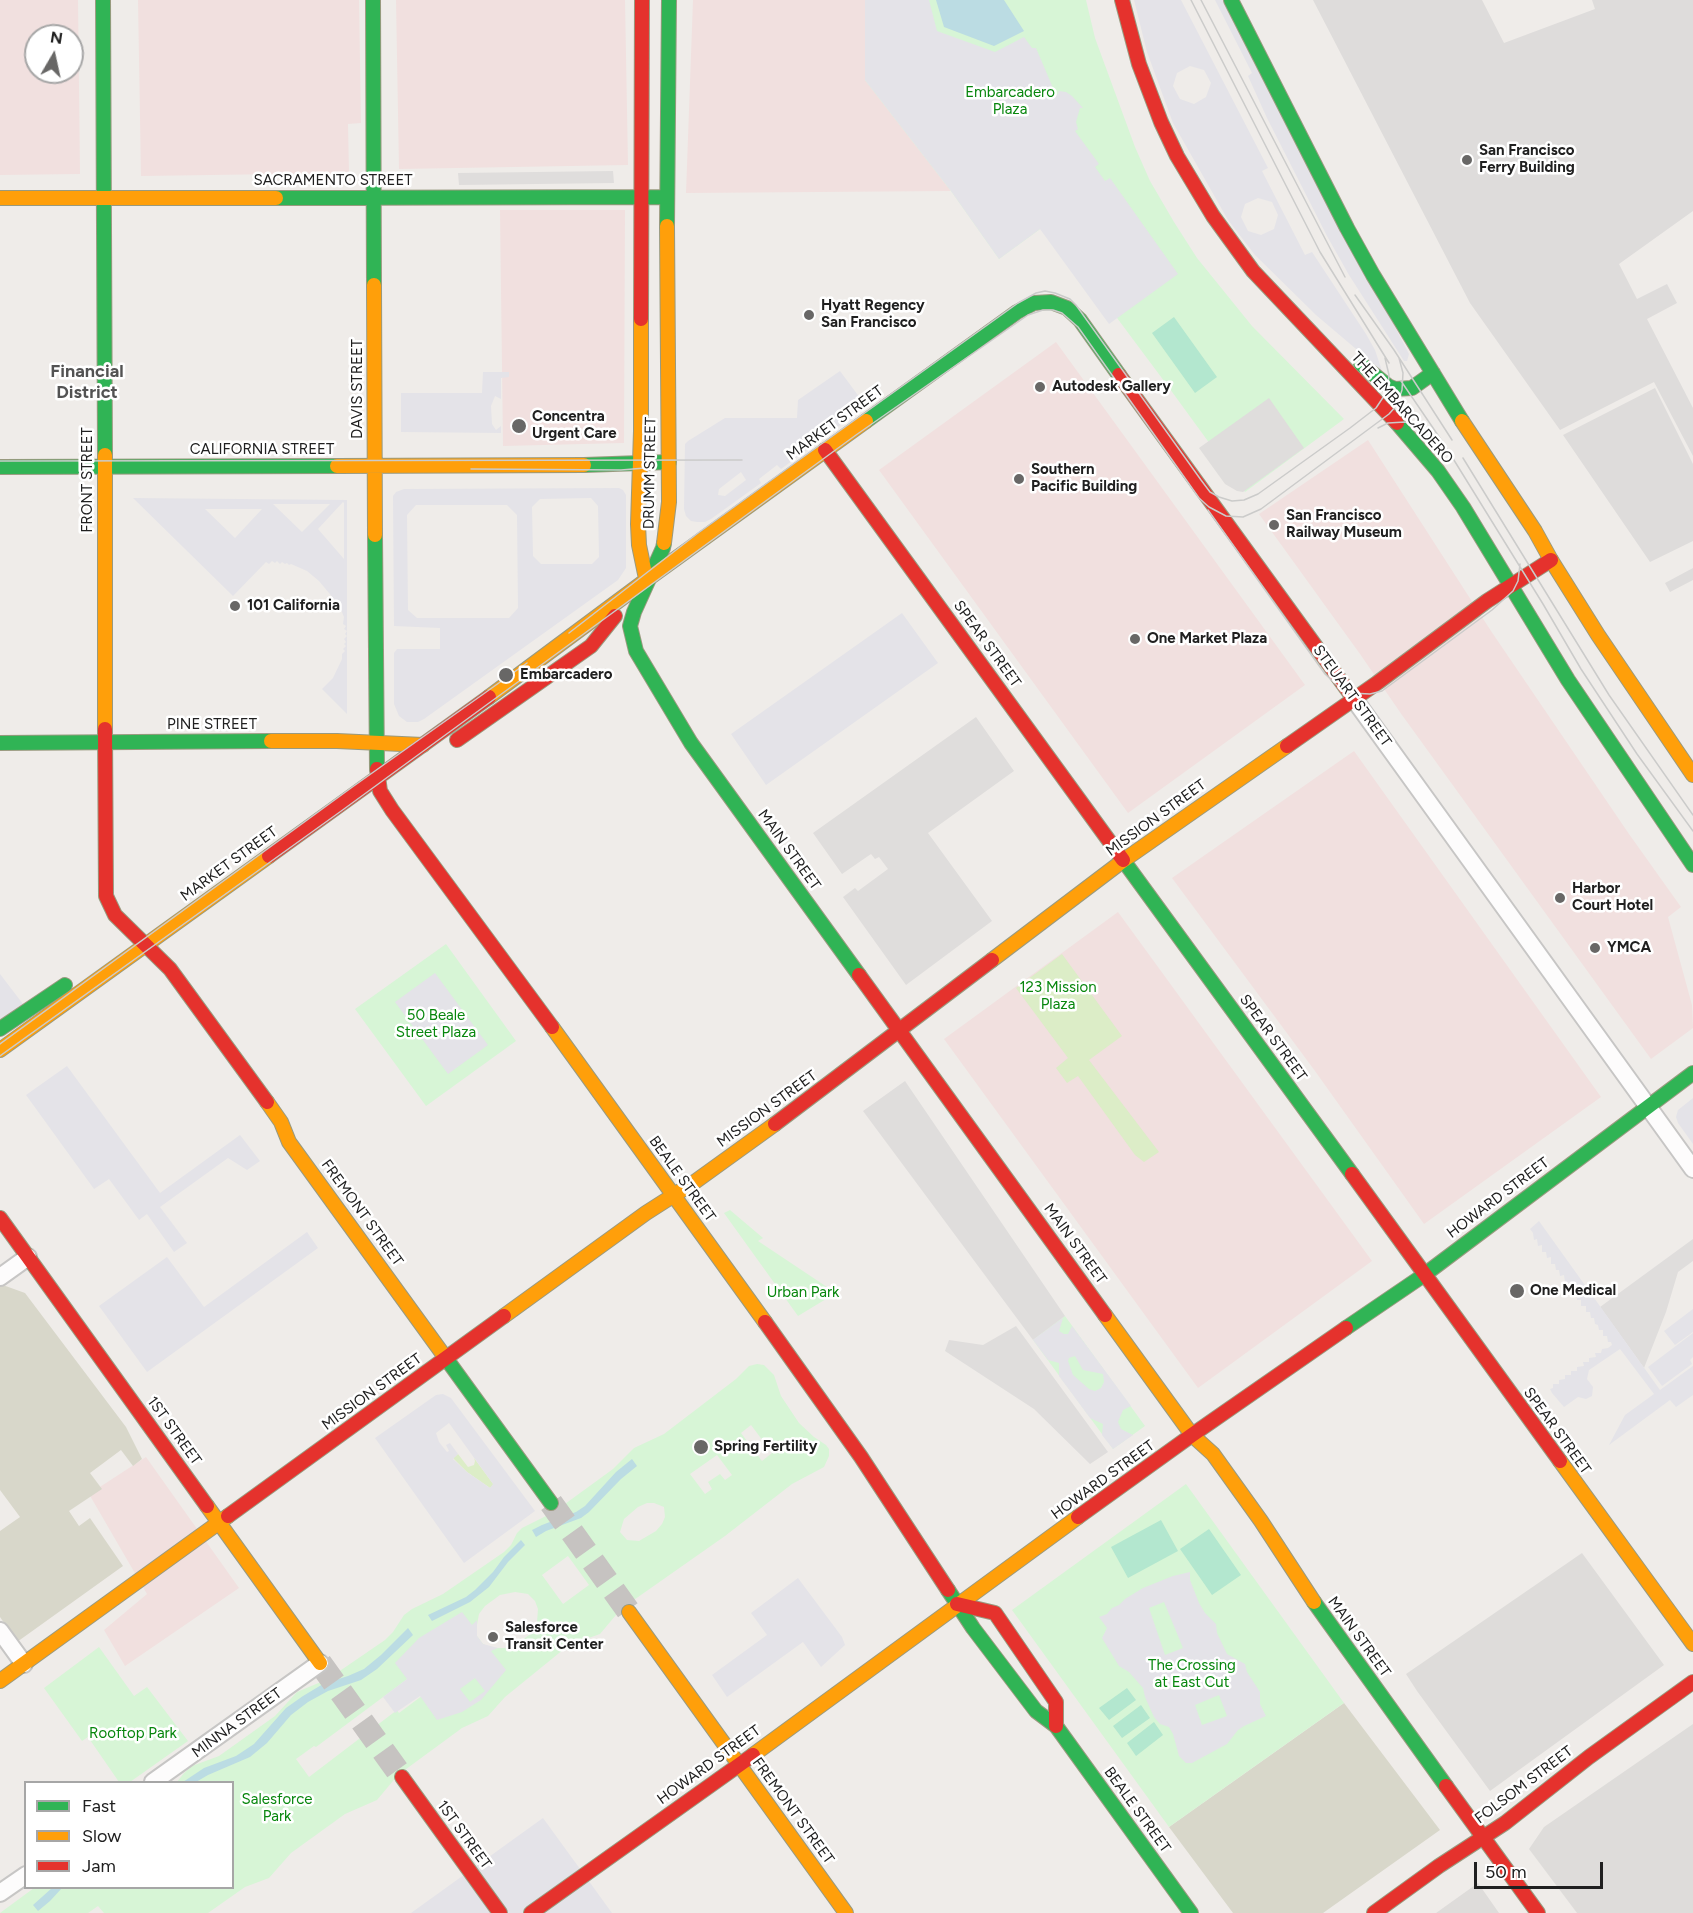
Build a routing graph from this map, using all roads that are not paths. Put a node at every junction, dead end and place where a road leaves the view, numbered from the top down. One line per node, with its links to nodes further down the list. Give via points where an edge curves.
1 (103, 0): 11 (street, FRONT STREET)
2 (373, 0): 7 (street, DAVIS STREET)
3 (642, 0): 8 (street, DRUMM STREET)
4 (669, 0): 9 (street, DRUMM STREET)
5 (1122, 0): 13 (street, THE EMBARCADERO, via 1149,94 1181,163 1246,262)
6 (1231, 0): 14 (street, via 1347,228)
7 (374, 197): 8 (street, SACRAMENTO STREET); 11 (street, SACRAMENTO STREET); 24 (street, DAVIS STREET)
8 (642, 197): 9 (street, SACRAMENTO STREET); 21 (street, DRUMM STREET)
9 (667, 197): 20 (street, DRUMM STREET)
10 (0, 198): 11 (street, SACRAMENTO STREET)
11 (104, 198): 23 (street, FRONT STREET)
12 (1044, 302): 19 (street, MARKET STREET, via 1017,312); 28 (street, STEUART STREET, via 1067,308 1080,320)
13 (1307, 329): 16 (street); 27 (street, THE EMBARCADERO, via 1438,471)
14 (1413, 339): 15 (street); 17 (street)
15 (1412, 363)
16 (1370, 371): 17 (street, via 1391,388 1402,390 1412,388); 18 (street, via 1383,377)
17 (1433, 373): 25 (street)
18 (1398, 376)
19 (825, 450): 26 (street, MARKET STREET); 37 (street, SPEAR STREET)
20 (669, 462): 21 (street, CALIFORNIA STREET); 26 (street, DRUMM STREET, via 663,548)
21 (639, 464): 24 (street, CALIFORNIA STREET); 26 (street, DRUMM STREET, via 639,544)
22 (0, 466): 23 (street, CALIFORNIA STREET)
23 (105, 466): 24 (street, CALIFORNIA STREET); 29 (street, FRONT STREET)
24 (375, 466): 31 (street, DAVIS STREET)
25 (1551, 560): 27 (street, MISSION STREET); 35 (street)
26 (648, 578): 32 (street, MARKET STREET); 33 (street, MARKET STREET, via 591,646); 42 (street, MAIN STREET, via 630,626 636,651 691,743)
27 (1510, 586): 28 (street, MISSION STREET); 38 (street, THE EMBARCADERO, via 1568,680)
28 (1354, 699): 37 (street, MISSION STREET); 45 (street, STEUART STREET)
29 (105, 742): 30 (street, PINE STREET); 31 (street, PINE STREET); 39 (street, FRONT STREET, via 106,896 115,915)
30 (0, 743)
31 (376, 743): 32 (street, PINE STREET); 36 (street, DAVIS STREET)
32 (423, 744): 36 (street, MARKET STREET)
33 (445, 747)
34 (420, 765): 36 (street, MARKET STREET)
35 (1693, 775)
36 (377, 777): 39 (street, MARKET STREET); 47 (street, BEALE STREET, via 380,791 392,810)
37 (1124, 860): 42 (street, MISSION STREET); 50 (street, SPEAR STREET)
38 (1693, 865)
39 (145, 945): 40 (street, MARKET STREET); 52 (street, FREMONT STREET, via 177,979 281,1122 289,1142)
40 (101, 977): 41 (street, MARKET STREET, via 73,980); 43 (street, MARKET STREET)
41 (0, 1029)
42 (901, 1031): 47 (street, MISSION STREET); 53 (street, MAIN STREET)
43 (0, 1050)
44 (1693, 1073): 45 (street, HOWARD STREET)
45 (1647, 1106): 46 (street, STEUART STREET); 50 (street, HOWARD STREET)
46 (1693, 1169)
47 (674, 1195): 52 (street, MISSION STREET); 56 (street, BEALE STREET, via 853,1445)
48 (0, 1218): 49 (street, 1ST STREET)
49 (28, 1257): 51 (street); 55 (street, 1ST STREET)
50 (1424, 1275): 53 (street, HOWARD STREET); 59 (street, SPEAR STREET)
51 (0, 1277)
52 (446, 1358): 54 (street, FREMONT STREET); 55 (street, MISSION STREET)
53 (1192, 1435): 56 (street, HOWARD STREET); 68 (street, MAIN STREET, via 1212,1454 1255,1512 1302,1586)
54 (551, 1503)
55 (219, 1522): 60 (street, 1ST STREET); 61 (street, MISSION STREET)
56 (957, 1604): 64 (street, BEALE STREET, via 1036,1712); 64 (street, BEALE STREET, via 995,1613 1056,1702); 65 (street, HOWARD STREET)
57 (629, 1612): 65 (street, FREMONT STREET)
58 (0, 1631): 61 (street)
59 (1693, 1644)
60 (320, 1663): 67 (street, MINNA STREET)
61 (24, 1664): 62 (street, MISSION STREET)
62 (0, 1682)
63 (1693, 1682): 68 (street, FOLSOM STREET)
64 (1056, 1726): 74 (street, BEALE STREET)
65 (739, 1765): 72 (street, HOWARD STREET); 73 (street, FREMONT STREET)
66 (402, 1777): 71 (street, 1ST STREET)
67 (154, 1781)
68 (1484, 1837): 75 (street, FOLSOM STREET); 76 (street, MAIN STREET)
69 (24, 1876): 70 (street)
70 (0, 1893)
71 (500, 1913)
72 (531, 1913)
73 (846, 1913)
74 (1191, 1913)
75 (1374, 1913)
76 (1538, 1913)

